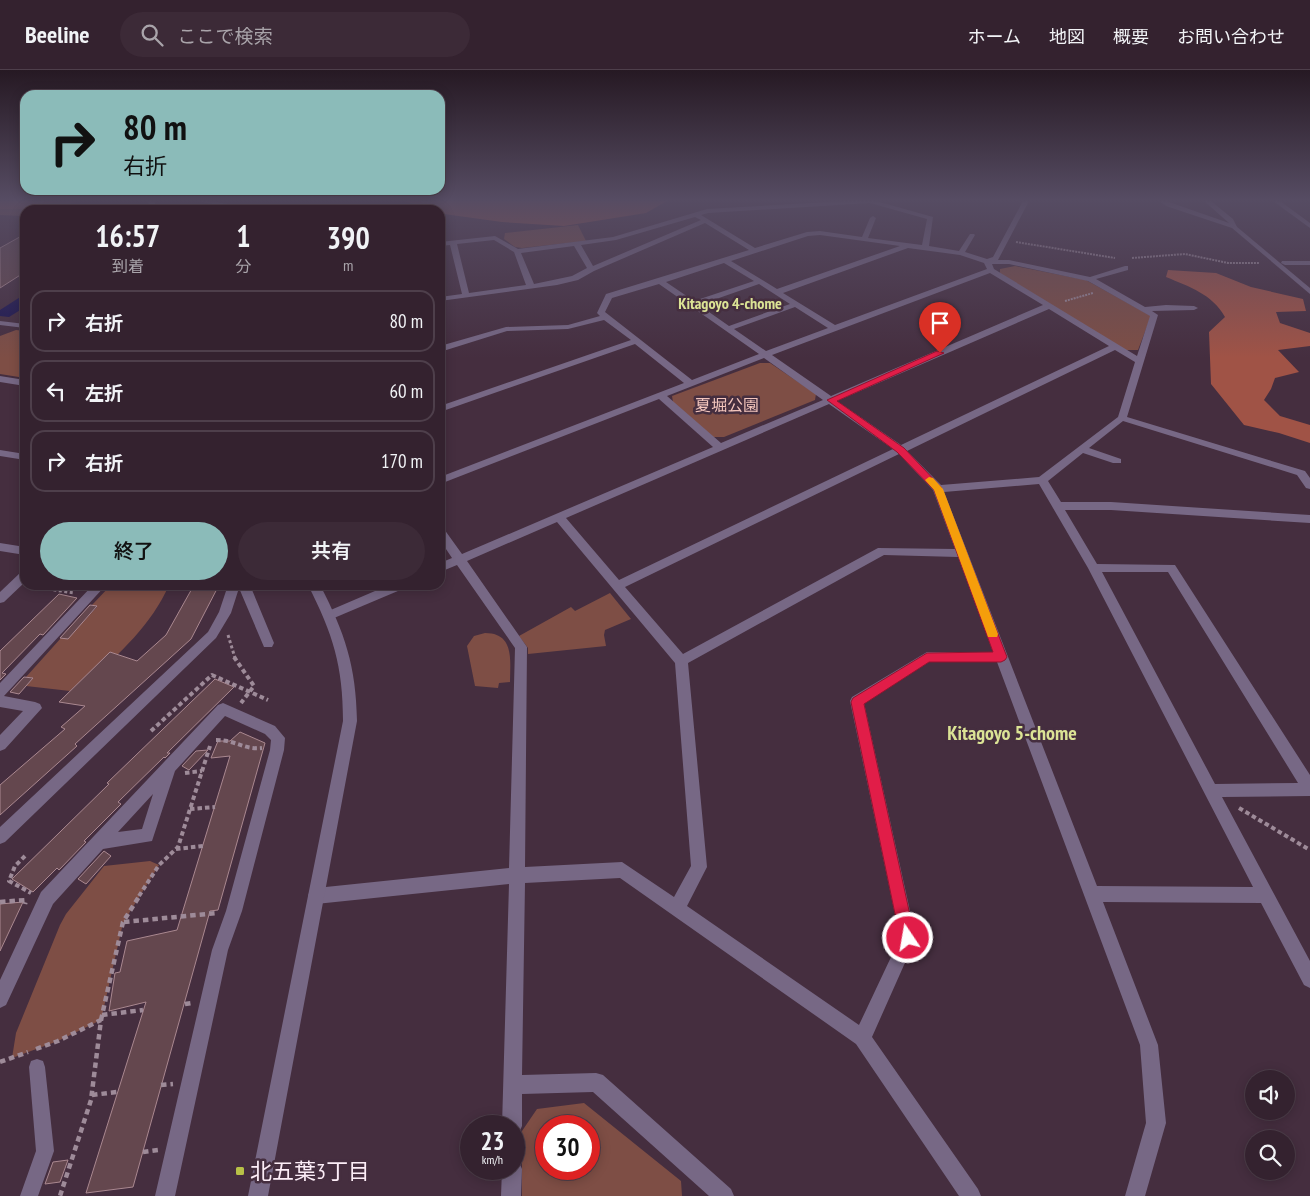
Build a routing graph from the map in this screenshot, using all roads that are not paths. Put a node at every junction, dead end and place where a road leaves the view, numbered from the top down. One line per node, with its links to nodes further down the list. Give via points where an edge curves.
1 (456, 254): 22 (street)
2 (518, 254): 19 (street)
3 (582, 254): 15 (street)
4 (631, 254): 15 (street)
5 (743, 254): 10 (street)
6 (887, 254): 20 (street)
7 (963, 254): 13 (street)
8 (998, 254): 13 (street)
9 (1266, 254): 21 (street)
10 (725, 260): 17 (street); 18 (street)
11 (1285, 263): 12 (street)
12 (1310, 263)
13 (989, 266): 16 (street, via 1009,262); 26 (street); 34 (street)
14 (1125, 268): 16 (street)
15 (591, 269): 19 (street, via 575,278)
16 (1090, 279): 28 (street)
17 (660, 281): 24 (street); 29 (street, via 609,296 601,313)
18 (759, 282): 20 (street); 24 (street)
19 (531, 287): 22 (street)
20 (777, 292): 25 (street)
21 (1310, 292)
22 (466, 295): 23 (street)
23 (445, 298)
24 (694, 304): 33 (street)
25 (796, 304): 33 (street); 34 (street)
26 (1049, 306): 37 (street); 45 (street)
27 (1194, 308): 28 (street)
28 (1144, 310): 40 (street, via 1154,315)
29 (605, 317): 36 (street); 38 (street, via 568,327 506,329)
30 (0, 323): 31 (street)
31 (10, 324): 32 (street); 35 (street)
32 (20, 325)
33 (728, 328): 39 (street)
34 (834, 328): 39 (street)
35 (0, 331)
36 (637, 341): 43 (street); 46 (street)
37 (1116, 346): 40 (street); 50 (street)
38 (445, 347)
39 (766, 355): 43 (street); 45 (street)
40 (1138, 360): 47 (street)
41 (0, 379): 42 (street)
42 (20, 381)
43 (691, 384): 44 (street)
44 (661, 396): 48 (street); 54 (street)
45 (831, 400): 48 (street); 50 (street)
46 (445, 407)
47 (1122, 418): 49 (street); 56 (street, via 1301,472)
48 (720, 448): 59 (street)
49 (1082, 449): 53 (street); 55 (street)
50 (901, 450): 57 (street); 69 (street)
51 (0, 453): 52 (street)
52 (20, 456)
53 (1117, 461)
54 (445, 479)
55 (1042, 480): 57 (street); 58 (street)
56 (1310, 486)
57 (938, 489): 64 (street)
58 (1057, 506): 60 (street, via 1111,506); 67 (street)
59 (560, 517): 65 (street); 69 (street)
60 (1310, 519)
61 (445, 539): 65 (street)
62 (0, 547): 63 (street)
63 (20, 550)
64 (963, 553): 78 (street); 79 (street, via 882,551)
65 (459, 560): 66 (street); 88 (street, via 522,647)
66 (445, 566)
67 (1094, 568): 84 (street, via 1171,568); 85 (street)
68 (20, 579): 75 (street)
69 (617, 586): 79 (street)
70 (95, 590): 80 (street)
71 (232, 590): 86 (street, via 212,635)
72 (246, 590): 77 (street)
73 (317, 590): 76 (street)
74 (389, 590): 76 (street)
75 (0, 599)
76 (330, 615): 91 (street, via 348,667 350,721)
77 (268, 643)
78 (1001, 657): 89 (street); 95 (street, via 927,657 857,702 908,938)
79 (681, 661): 92 (street, via 699,866)
80 (0, 692)
81 (0, 701): 82 (street, via 35,708)
82 (0, 745)
83 (170, 767): 87 (street); 87 (street, via 147,836); 101 (street, via 223,709 270,730 278,738 274,764 234,911 218,958)
84 (1310, 789): 85 (street)
85 (1210, 791): 90 (street)
86 (0, 837)
87 (99, 842): 94 (street, via 49,895)
88 (517, 875): 91 (street); 92 (street, via 622,870); 97 (street)
89 (1092, 894): 90 (street); 106 (street, via 1149,1044 1156,1123)
90 (1266, 895): 93 (street)
91 (316, 896): 102 (street)
92 (676, 909): 95 (street)
93 (1310, 979)
94 (0, 999)
95 (862, 1038): 105 (street)
96 (37, 1067): 100 (lane, via 45,1151)
97 (513, 1085): 98 (street); 104 (street, via 596,1082)
98 (512, 1115)
99 (512, 1180): 103 (street)
100 (29, 1196)
101 (165, 1196)
102 (258, 1196)
103 (511, 1196)
104 (724, 1196)
105 (971, 1196)
106 (1135, 1196)

